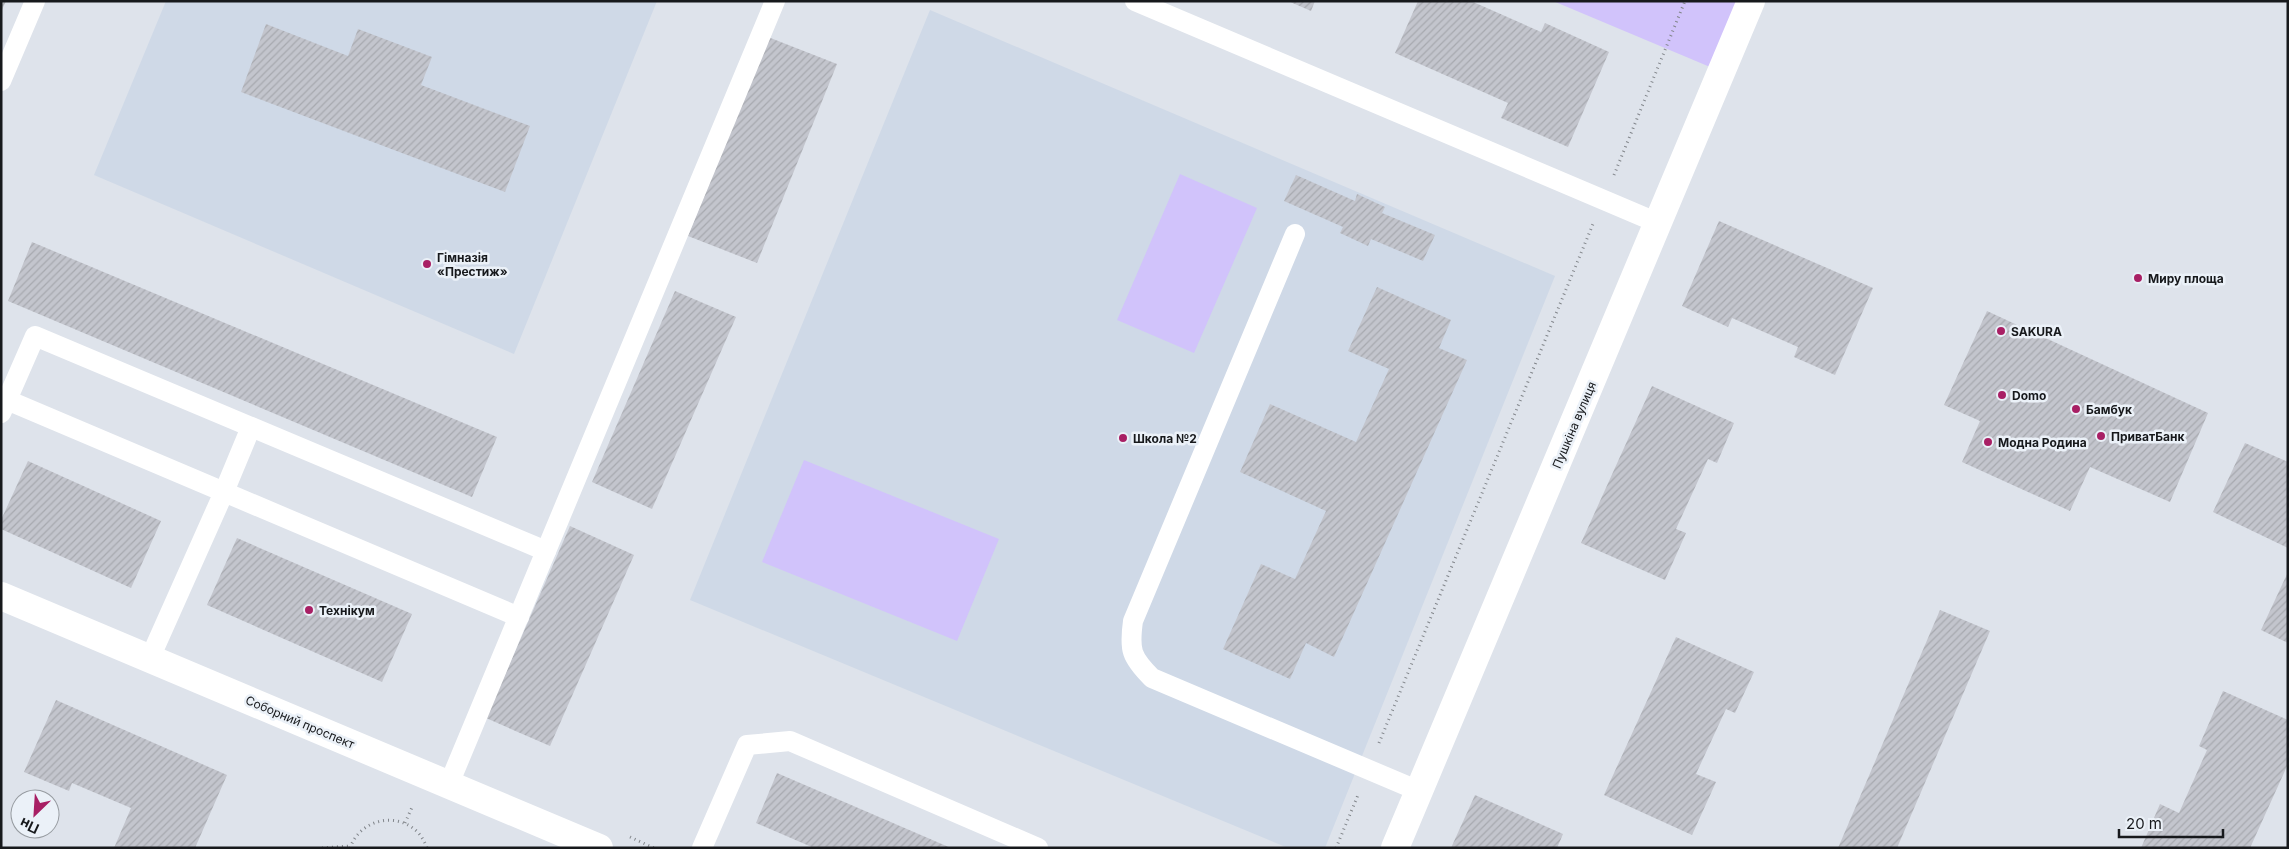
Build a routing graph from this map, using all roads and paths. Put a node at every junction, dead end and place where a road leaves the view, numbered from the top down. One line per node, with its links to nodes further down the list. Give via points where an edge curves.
1 (34, 1): 6 (lane)
2 (775, 1): 14 (lane)
3 (1135, 1): 9 (lane)
4 (1685, 1): 7 (path)
5 (1751, 1): 9 (street, Пушкіна вулиця)
6 (1, 81)
7 (1613, 176)
8 (1594, 222): 18 (path)
9 (1658, 223): 21 (street, Пушкіна вулиця)
10 (1295, 234): 21 (lane, via 1133,621 1130,641 1136,662 1152,678)
11 (4, 406): 12 (lane, via 35,336); 13 (lane)
12 (251, 427): 13 (lane); 14 (lane)
13 (224, 492): 16 (lane); 17 (lane)
14 (546, 551): 16 (lane)
15 (1, 596): 17 (street, Соборний проспект)
16 (519, 618): 19 (lane)
17 (150, 658): 19 (street, Соборний проспект)
18 (1378, 746)
19 (449, 784): 23 (street, Соборний проспект)
20 (1359, 792): 28 (path)
21 (1419, 792): 29 (street, Пушкіна вулиця)
22 (350, 847): 24 (path); 25 (path, via 367,825 392,819 416,830)
23 (594, 847)
24 (322, 848)
25 (427, 848)
26 (702, 848): 27 (lane, via 748,745 790,741)
27 (1038, 848)
28 (1336, 848)
29 (1395, 848)

